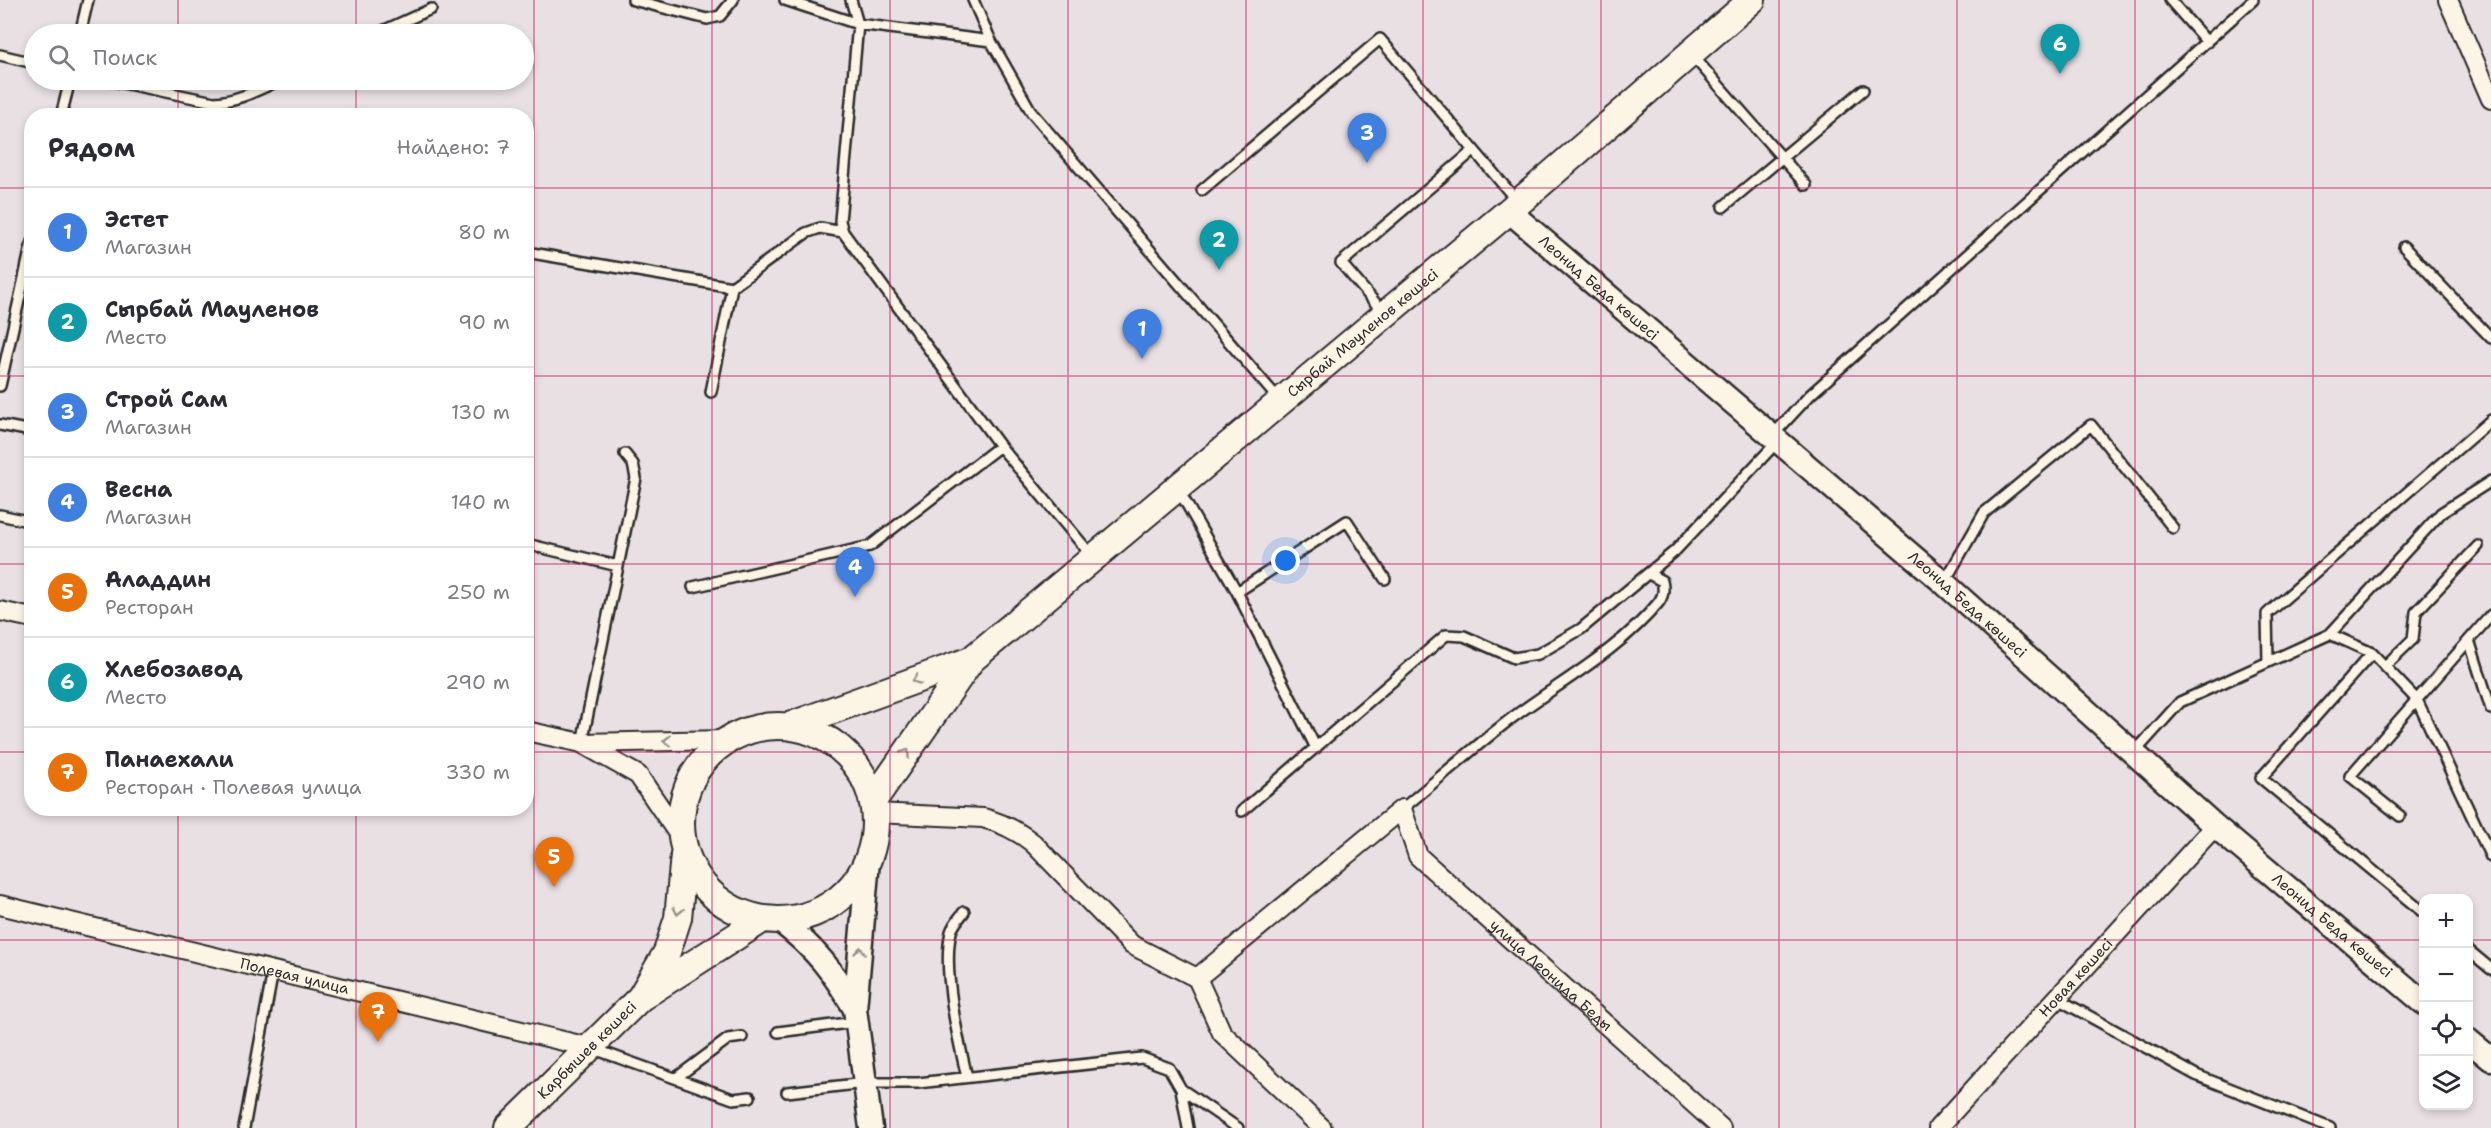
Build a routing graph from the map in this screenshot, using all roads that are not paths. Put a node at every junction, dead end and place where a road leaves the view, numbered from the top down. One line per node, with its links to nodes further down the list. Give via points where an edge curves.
1 (88, 0): 12 (lane)
2 (633, 0): 3 (lane, via 707,19 720,16)
3 (733, 0)
4 (785, 0): 14 (lane)
5 (851, 0): 14 (lane)
6 (973, 0): 15 (lane)
7 (1752, 0): 17 (main road, Сырбай Мәуленов көшесі)
8 (2170, 0): 16 (lane)
9 (2253, 0): 16 (lane)
10 (2448, 0): 24 (street)
11 (431, 9): 13 (lane)
12 (82, 24)
13 (398, 24)
14 (858, 24): 15 (lane); 32 (lane, via 840,211)
15 (991, 41): 41 (lane, via 1032,113)
16 (2207, 42): 45 (lane, via 1810,395)
17 (1691, 53): 27 (lane); 30 (main road, Сырбай Мәуленов көшесі)
18 (0, 55): 19 (lane)
19 (24, 61)
20 (68, 90): 25 (lane)
21 (156, 90): 22 (lane, via 214,102 228,102)
22 (258, 90)
23 (1863, 90): 27 (lane)
24 (2491, 99)
25 (63, 108)
26 (1474, 150): 29 (lane, via 1380,39); 30 (lane); 37 (lane, via 1341,263)
27 (1782, 158): 28 (lane); 31 (lane)
28 (1806, 185)
29 (1202, 190)
30 (1514, 207): 37 (main road, Сырбай Мәуленов көшесі); 45 (street, Леонид Беда көшесі)
31 (1723, 207)
32 (843, 232): 36 (lane, via 820,228 806,233); 46 (lane)
33 (2404, 247): 38 (lane)
34 (534, 253): 36 (lane)
35 (24, 278): 39 (lane)
36 (732, 287): 40 (lane)
37 (1386, 315): 41 (main road, Сырбай Мәуленов көшесі)
38 (2491, 338)
39 (0, 386)
40 (711, 392)
41 (1281, 403): 49 (main road, Сырбай Мәуленов көшесі)
42 (2491, 420): 69 (lane, via 2267,614)
43 (0, 425): 44 (lane)
44 (24, 430)
45 (1775, 439): 57 (lane, via 1675,551); 59 (street, Леонид Беда көшесі)
46 (1000, 446): 55 (lane); 60 (lane, via 870,546)
47 (625, 454): 56 (lane, via 633,464 636,478)
48 (2491, 481): 65 (lane, via 2441,513)
49 (1178, 489): 55 (main road, Сырбай Мәуленов көшесі); 61 (lane)
50 (0, 515): 51 (lane)
51 (24, 520)
52 (2173, 528): 59 (lane, via 2091,425 1984,513)
53 (534, 546): 56 (lane)
54 (2478, 546): 70 (lane, via 2416,612 2413,639)
55 (1094, 558): 68 (main road, Сырбай Мәуленов көшесі)
56 (618, 566): 76 (lane)
57 (1649, 574): 77 (lane, via 1581,629 1538,654 1514,658 1464,636 1446,635); 80 (lane, via 1662,581 1664,589 1661,600 1642,620)
58 (1385, 579): 61 (lane, via 1347,521)
59 (1944, 583): 78 (street, Леонид Беда көшесі)
60 (693, 587)
61 (1236, 592): 77 (lane)
62 (0, 611): 64 (street)
63 (2491, 615): 66 (lane)
64 (24, 616)
65 (2330, 634): 67 (lane); 69 (lane)
66 (2469, 640): 71 (lane); 72 (lane)
67 (2372, 652): 70 (lane); 88 (lane, via 2261,778)
68 (971, 660): 73 (main road, one-way to 73); 79 (main road, one-way to 68)
69 (2268, 662): 78 (lane, via 2180,702)
70 (2385, 666): 71 (lane)
71 (2417, 700): 82 (lane, via 2350,776); 85 (lane)
72 (2491, 710)
73 (789, 726): 75 (main road, via 756,728); 79 (main road, via 826,738 843,750 866,782)
74 (534, 733): 76 (street)
75 (725, 740): 76 (street, one-way to 76); 84 (main road, via 704,759 689,782 681,809)
76 (582, 743): 84 (street, via 638,775)
77 (1316, 748): 81 (lane)
78 (2134, 753): 83 (street, Леонид Беда көшесі)
79 (874, 807): 86 (main road, via 875,837); 94 (street, via 983,818 1019,832 1132,945)
80 (1402, 809): 94 (street); 116 (street, улица Леонида Беды, via 1418,856)
81 (1242, 811)
82 (2400, 816)
83 (2215, 826): 96 (street, Новая көшесі); 97 (street, Леонид Беда көшесі)
84 (683, 845): 90 (main road, via 696,877 714,897 737,912); 95 (main road, one-way to 95, via 678,918 667,952)
85 (2491, 857)
86 (868, 861): 90 (main road, via 853,885 833,904 808,916); 98 (street, one-way to 86)
87 (0, 905): 93 (street, Полевая улица)
88 (2419, 909)
89 (964, 912): 104 (lane, via 951,930 949,953)
90 (771, 920): 95 (main road); 98 (street, via 821,956 838,979)
91 (2473, 953): 92 (lane)
92 (2491, 969)
93 (273, 971): 102 (street, Полевая улица); 110 (lane)
94 (1197, 978): 115 (street, via 1222,1032)
95 (640, 998): 102 (main road, Карбышев көшесі)
96 (2056, 998): 117 (street, Новая көшесі); 118 (lane, via 2196,1074)
97 (2419, 998)
98 (856, 1016): 99 (lane); 106 (street)
99 (778, 1032)
100 (742, 1037): 105 (lane, via 728,1039)
101 (2473, 1043): 103 (street)
102 (588, 1047): 105 (lane); 111 (main road, Карбышев көшесі)
103 (2491, 1059)
104 (967, 1077): 106 (lane, via 918,1083); 107 (lane, via 1142,1058 1169,1068)
105 (676, 1078): 109 (lane, via 734,1099)
106 (864, 1083): 108 (lane); 112 (street)
107 (1181, 1089): 113 (lane); 114 (lane)
108 (787, 1092)
109 (750, 1096)
110 (244, 1128)
111 (508, 1128)
112 (871, 1128)
113 (1188, 1128)
114 (1239, 1128)
115 (1322, 1128)
116 (1721, 1128)
117 (1938, 1128)
118 (2330, 1128)

